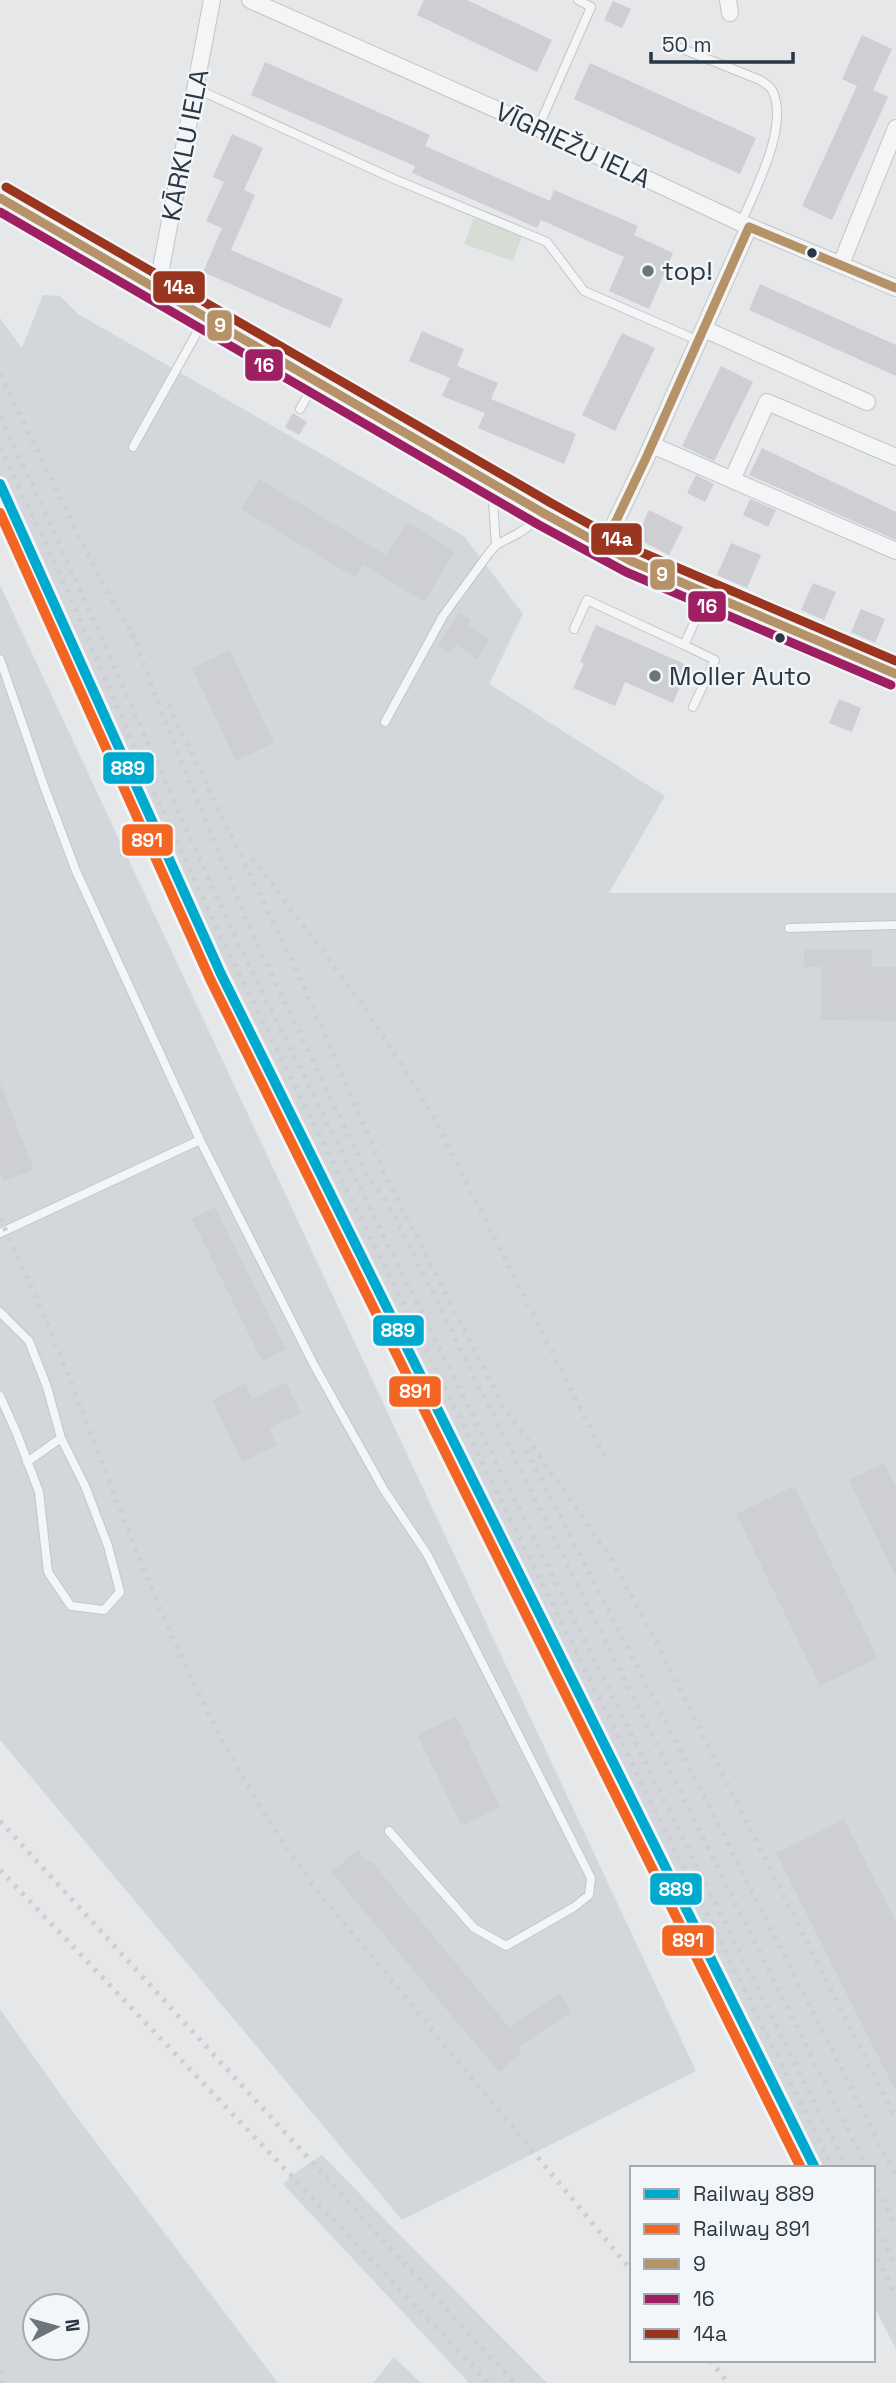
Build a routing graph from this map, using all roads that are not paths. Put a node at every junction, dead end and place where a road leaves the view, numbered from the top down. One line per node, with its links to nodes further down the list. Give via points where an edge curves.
1 (212, 0): 5 (street, KĀRKLU IELA)
2 (250, 0): 6 (street, VĪGRIEŽU IELA)
3 (578, 0): 6 (lane, via 592,7)
4 (675, 46): 9 (lane, via 771,88 777,108 775,131)
5 (197, 89): 12 (street, KĀRKLU IELA); 14 (lane, via 394,179 547,242 584,291)
6 (538, 128): 9 (street, VĪGRIEŽU IELA)
7 (896, 128): 10 (street)
8 (0, 198): 12 (main road)
9 (745, 225): 10 (street, VĪGRIEŽU IELA); 14 (street)
10 (841, 264): 11 (street, VĪGRIEŽU IELA)
11 (896, 288)
12 (157, 289): 13 (main road)
13 (206, 317): 15 (main road); 19 (lane)
14 (702, 335): 16 (street); 18 (street)
15 (316, 380): 17 (lane); 22 (main road)
16 (867, 402)
17 (300, 409)
18 (652, 445): 21 (street); 25 (street)
19 (133, 447)
20 (896, 457): 21 (street, via 767,402)
21 (732, 480): 26 (street)
22 (491, 482): 23 (main road); 24 (lane)
23 (545, 514): 24 (lane); 25 (main road)
24 (496, 545): 33 (lane, via 443,617)
25 (604, 546): 27 (main road)
26 (896, 551)
27 (707, 594): 29 (lane); 31 (main road)
28 (573, 629): 29 (lane, via 587,600)
29 (684, 645): 32 (lane, via 715,660)
30 (0, 659): 36 (lane, via 76,871)
31 (896, 674)
32 (693, 707)
33 (384, 722)
34 (896, 925): 35 (lane)
35 (789, 928)
36 (200, 1140): 37 (lane); 42 (lane, via 314,1365 384,1490 427,1554 591,1878 589,1895 506,1946 474,1928)
37 (0, 1233)
38 (0, 1312): 40 (lane, via 29,1340)
39 (0, 1396): 41 (lane)
40 (61, 1438): 41 (lane); 41 (lane, via 108,1546 120,1592 104,1610 71,1606 48,1572 39,1492)
41 (27, 1462)
42 (389, 1830)

